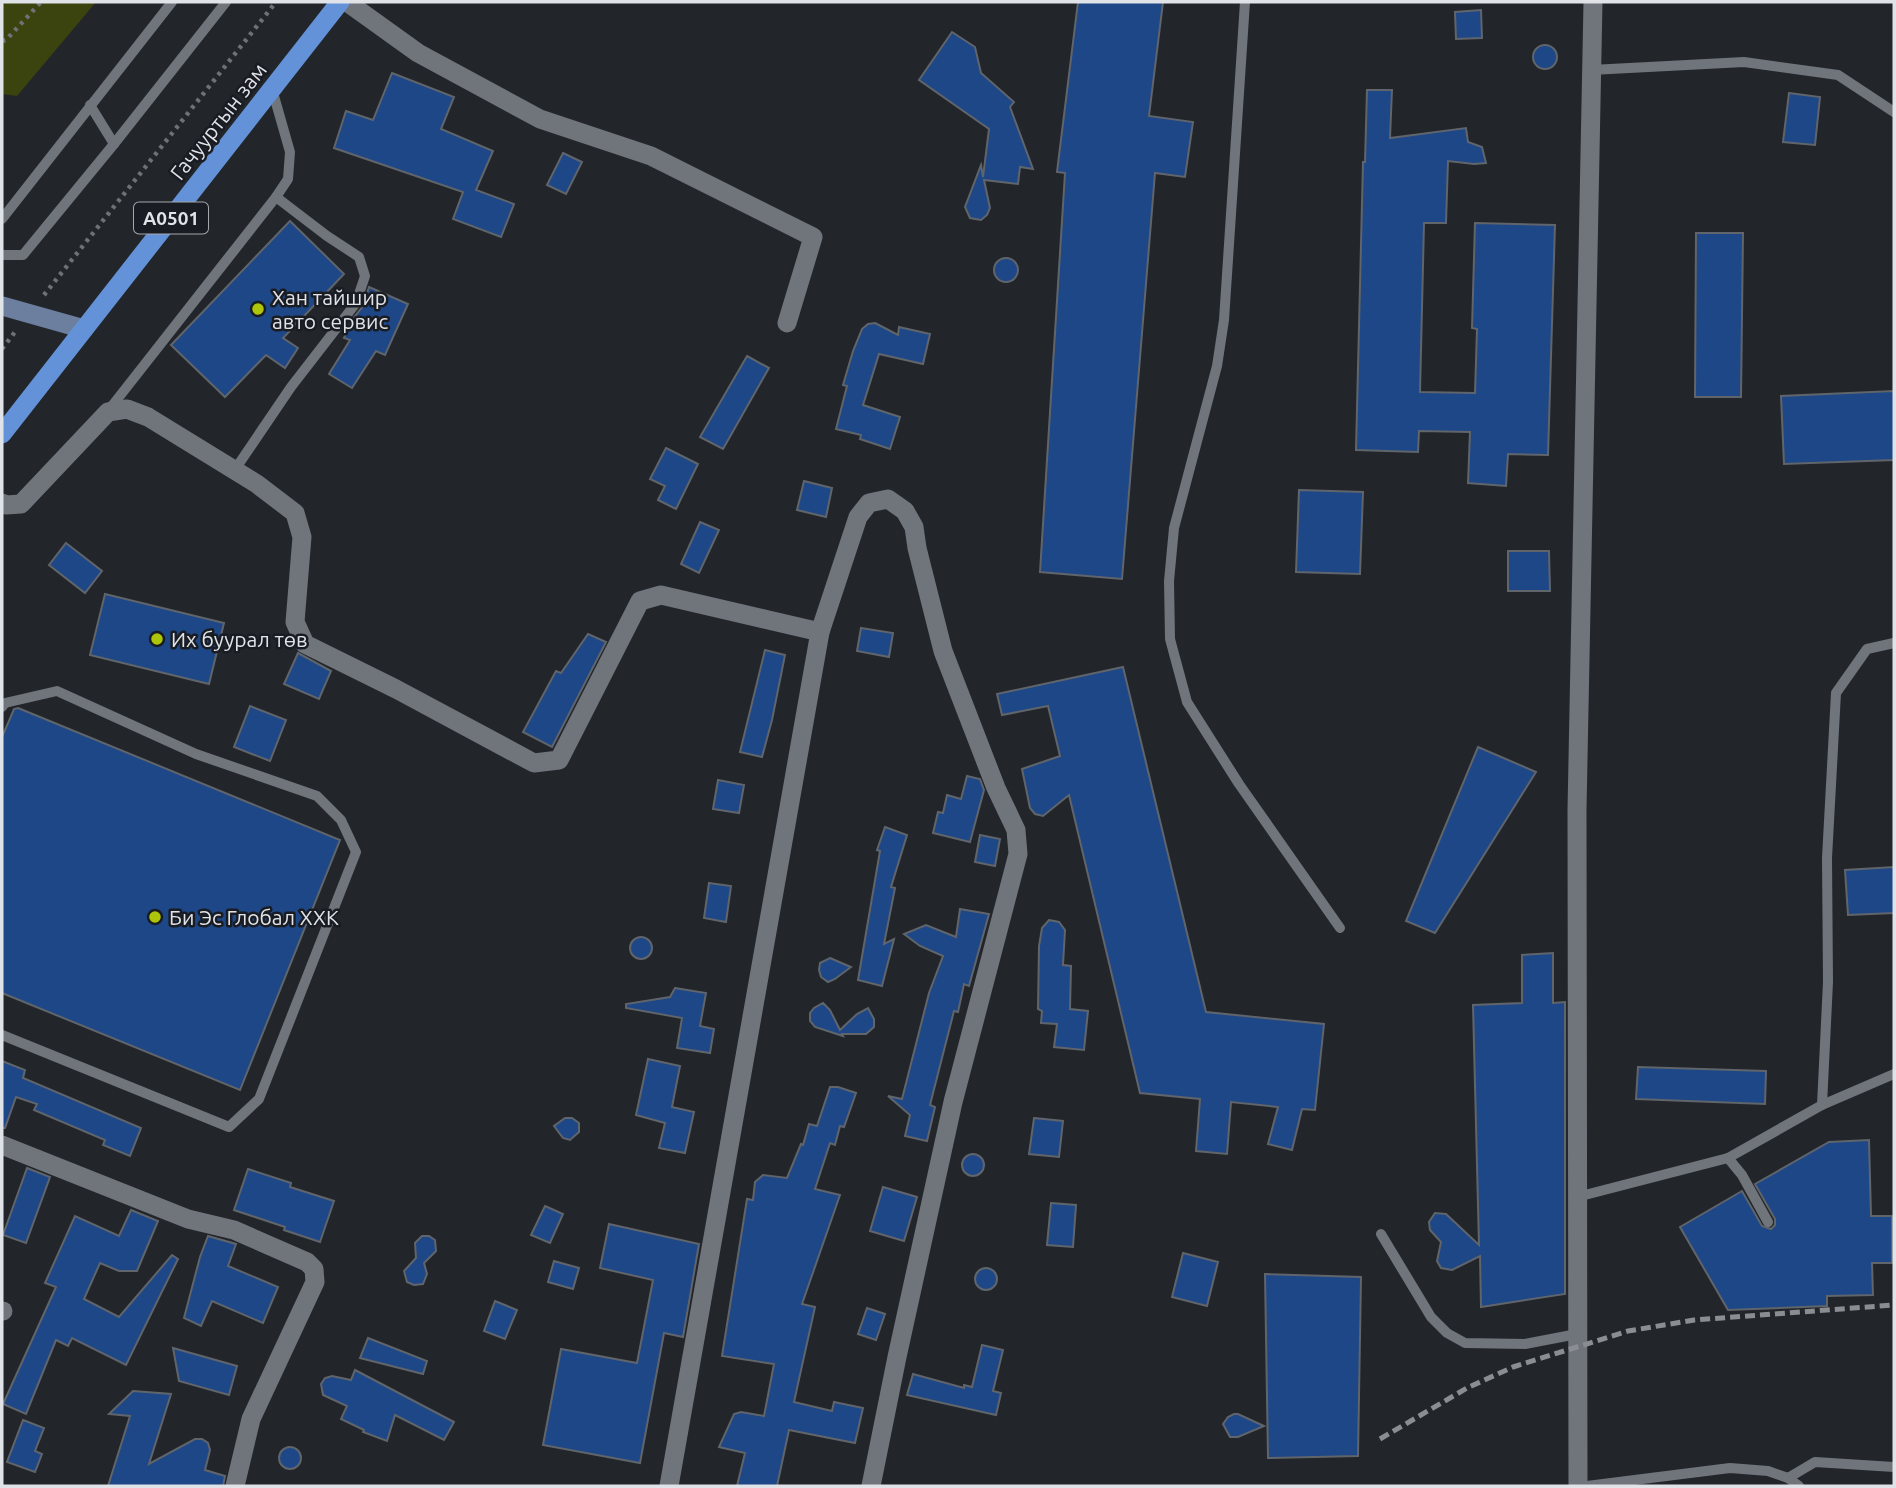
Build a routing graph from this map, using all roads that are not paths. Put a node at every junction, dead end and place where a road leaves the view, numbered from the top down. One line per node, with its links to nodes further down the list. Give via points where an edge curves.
1 (172, 2): 9 (lane)
2 (226, 2): 11 (lane)
3 (340, 2): 8 (highway, Гачууртын зам / A0501)
4 (347, 2): 16 (street, via 418,53 540,119 651,156 813,237)
5 (1245, 2): 25 (lane, via 1224,320 1217,366 1174,528 1170,639 1188,702)
6 (1593, 2): 7 (street)
7 (1591, 70): 10 (lane, via 1744,62 1811,71 1838,75); 31 (street, via 1577,810)
8 (272, 89): 12 (lane, via 290,152 288,179); 17 (highway, Гачууртын зам / A0501)
9 (90, 105): 11 (lane); 13 (lane)
10 (1894, 111)
11 (114, 144): 14 (lane, via 23,255)
12 (276, 197): 18 (lane); 20 (lane, via 359,257 365,276 356,303)
13 (2, 219)
14 (2, 255)
15 (2, 306): 17 (main road)
16 (787, 323)
17 (84, 329): 19 (highway, Гачууртын зам / A0501)
18 (108, 412): 20 (street, via 127,409 148,416); 21 (street, via 21,504)
19 (2, 434)
20 (234, 471): 22 (street, via 295,513 302,537 295,622 305,644 534,763 559,760 640,601 660,595)
21 (2, 503)
22 (820, 632): 38 (street); 39 (street, via 858,517 869,503 888,499 905,511 915,527 943,651 1016,830 1018,854 953,1102)
23 (1894, 643): 28 (lane, via 1867,649 1836,694)
24 (2, 707): 26 (lane, via 57,691 196,754 317,796 341,820 356,852 259,1099 229,1127)
25 (1340, 928)
26 (2, 1035)
27 (1894, 1074): 28 (lane)
28 (1822, 1105): 30 (lane)
29 (2, 1145): 37 (street, via 188,1219 234,1230 314,1269 315,1282 251,1419)
30 (1728, 1158): 31 (lane); 32 (lane)
31 (1577, 1197): 34 (street)
32 (1768, 1222)
33 (1381, 1234): 34 (lane, via 1431,1317 1465,1343 1525,1344)
34 (1577, 1335): 40 (street)
35 (1894, 1467): 36 (lane, via 1815,1462)
36 (1788, 1478): 41 (lane, via 1768,1471 1730,1468); 42 (lane)
37 (235, 1486)
38 (669, 1486)
39 (871, 1486)
40 (1578, 1486)
41 (1587, 1486)
42 (1799, 1486)

